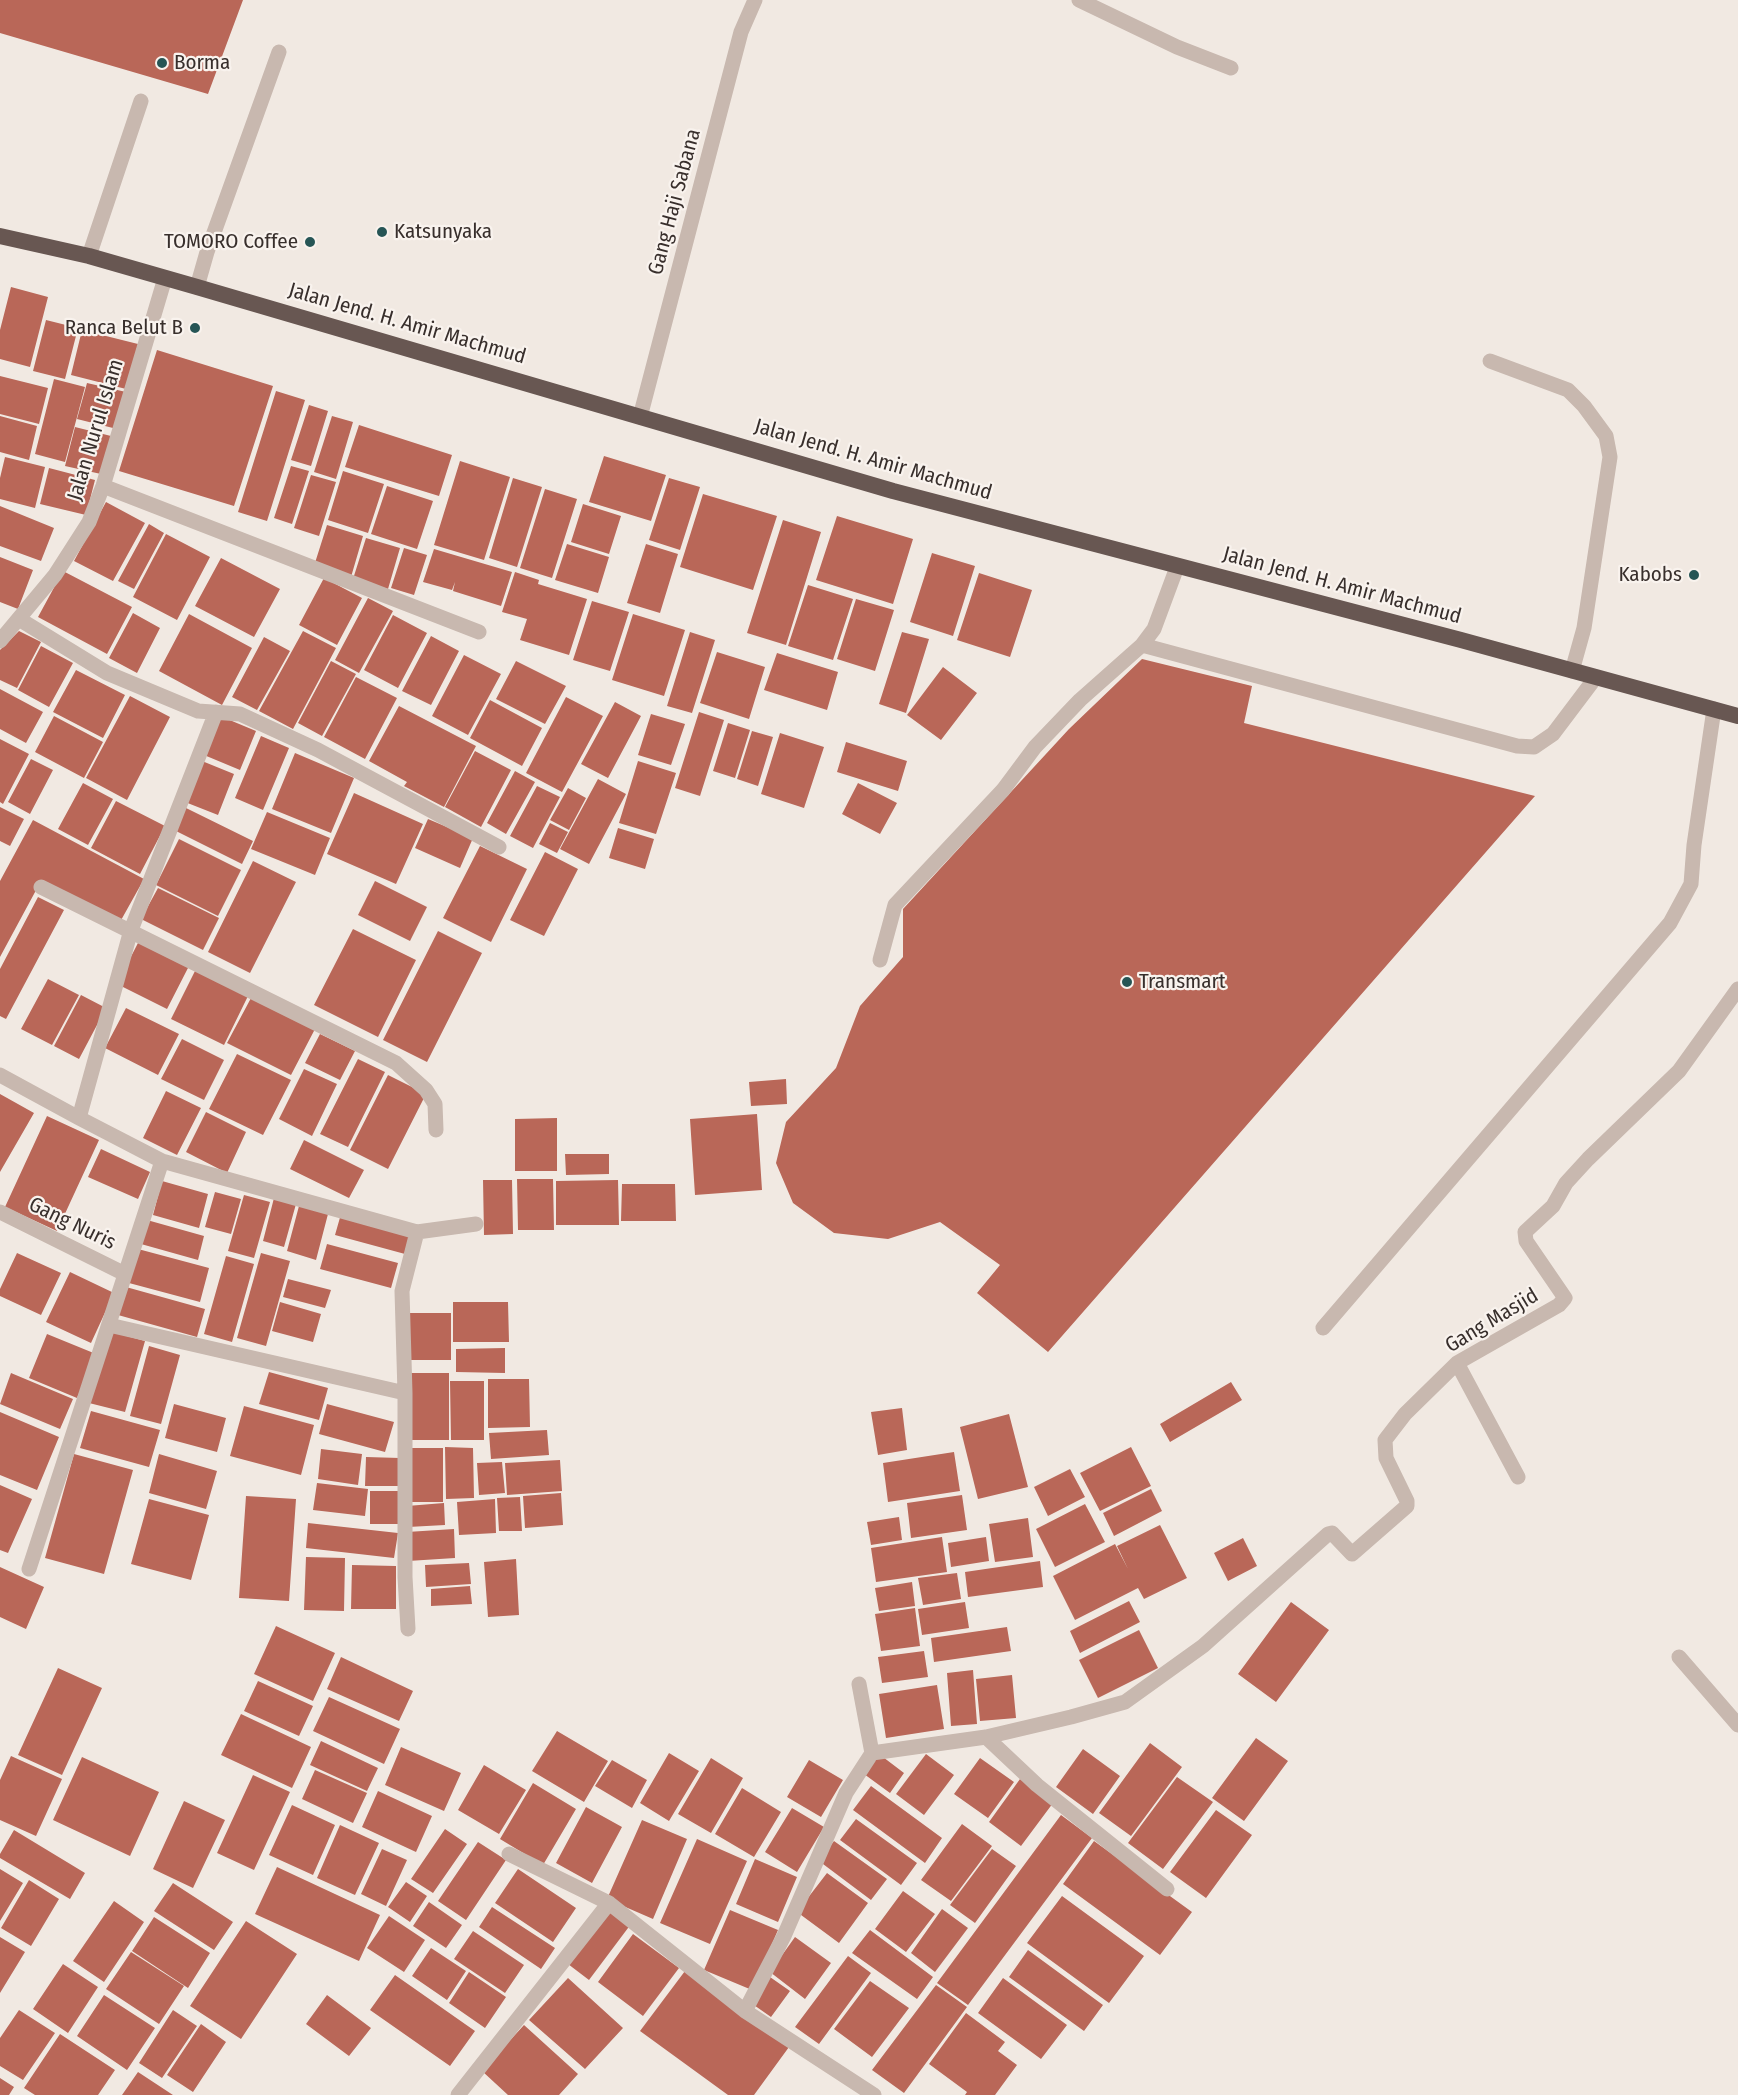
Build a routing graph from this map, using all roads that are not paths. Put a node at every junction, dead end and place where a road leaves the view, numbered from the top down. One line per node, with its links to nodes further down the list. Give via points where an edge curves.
1 (755, 0): 12 (street, Gang Haji Sabana, via 741,32)
2 (1079, 0): 3 (street)
3 (1106, 6): 5 (street, via 1176,47)
4 (279, 52): 10 (street)
5 (1231, 68)
6 (141, 101): 8 (street)
7 (0, 236): 8 (highway, Jalan Jend. H. Amir Machmud)
8 (89, 256): 9 (highway, Jalan Jend. H. Amir Machmud)
9 (165, 278): 10 (highway, Jalan Jend. H. Amir Machmud); 13 (street, Jalan Nurul Islam)
10 (197, 287): 12 (highway, Jalan Jend. H. Amir Machmud)
11 (1490, 361): 19 (street, via 1568,390 1606,436 1610,457 1584,628)
12 (640, 417): 14 (highway, Jalan Jend. H. Amir Machmud, via 892,491)
13 (103, 486): 15 (street, Jalan Nurul Islam, via 89,522 55,575); 16 (street)
14 (1177, 567): 18 (street, via 1154,629); 19 (highway, Jalan Jend. H. Amir Machmud)
15 (19, 619): 17 (street, Jalan Nurul Islam); 22 (street, via 107,673 198,711)
16 (479, 632)
17 (0, 641)
18 (1142, 645): 20 (street, via 1516,746 1534,747 1553,734); 27 (street, via 1080,700 1003,790 895,904)
19 (1572, 670): 20 (highway, Jalan Jend. H. Amir Machmud)
20 (1596, 677): 21 (highway, Jalan Jend. H. Amir Machmud)
21 (1714, 708): 23 (highway, Jalan Jend. H. Amir Machmud); 38 (street, via 1691,884 1670,923)
22 (216, 712): 24 (street, via 240,714 298,741); 26 (street)
23 (1738, 716)
24 (499, 847)
25 (41, 886): 26 (street)
26 (130, 930): 30 (street); 31 (street, via 396,1063 426,1090 435,1104)
27 (880, 960)
28 (1738, 989): 39 (street, Gang Masjid, via 1679,1071 1588,1159 1566,1183 1553,1206 1525,1232 1526,1241 1564,1298 1555,1309)
29 (0, 1075): 30 (street)
30 (79, 1119): 32 (street)
31 (436, 1130)
32 (162, 1161): 35 (street); 36 (street)
33 (0, 1212): 36 (street, Gang Nuris)
34 (476, 1224): 35 (street)
35 (417, 1232): 40 (street, via 402,1291)
36 (125, 1274): 37 (street)
37 (109, 1325): 40 (street); 42 (street)
38 (1323, 1328)
39 (1457, 1363): 41 (street); 47 (street, Gang Masjid, via 1405,1414 1385,1440 1386,1458 1407,1506 1352,1554 1332,1533 1328,1534 1203,1646 1125,1702)
40 (405, 1393): 43 (street)
41 (1518, 1477)
42 (29, 1569)
43 (408, 1629)
44 (1679, 1657): 46 (street)
45 (859, 1684): 48 (street)
46 (1738, 1725)
47 (986, 1737): 48 (street); 50 (street, via 1037,1785)
48 (872, 1753): 52 (street, via 846,1793 784,1936)
49 (509, 1854): 51 (street)
50 (1167, 1888)
51 (609, 1903): 52 (street); 53 (street)
52 (745, 2011): 54 (street)
53 (458, 2095)
54 (874, 2095)

